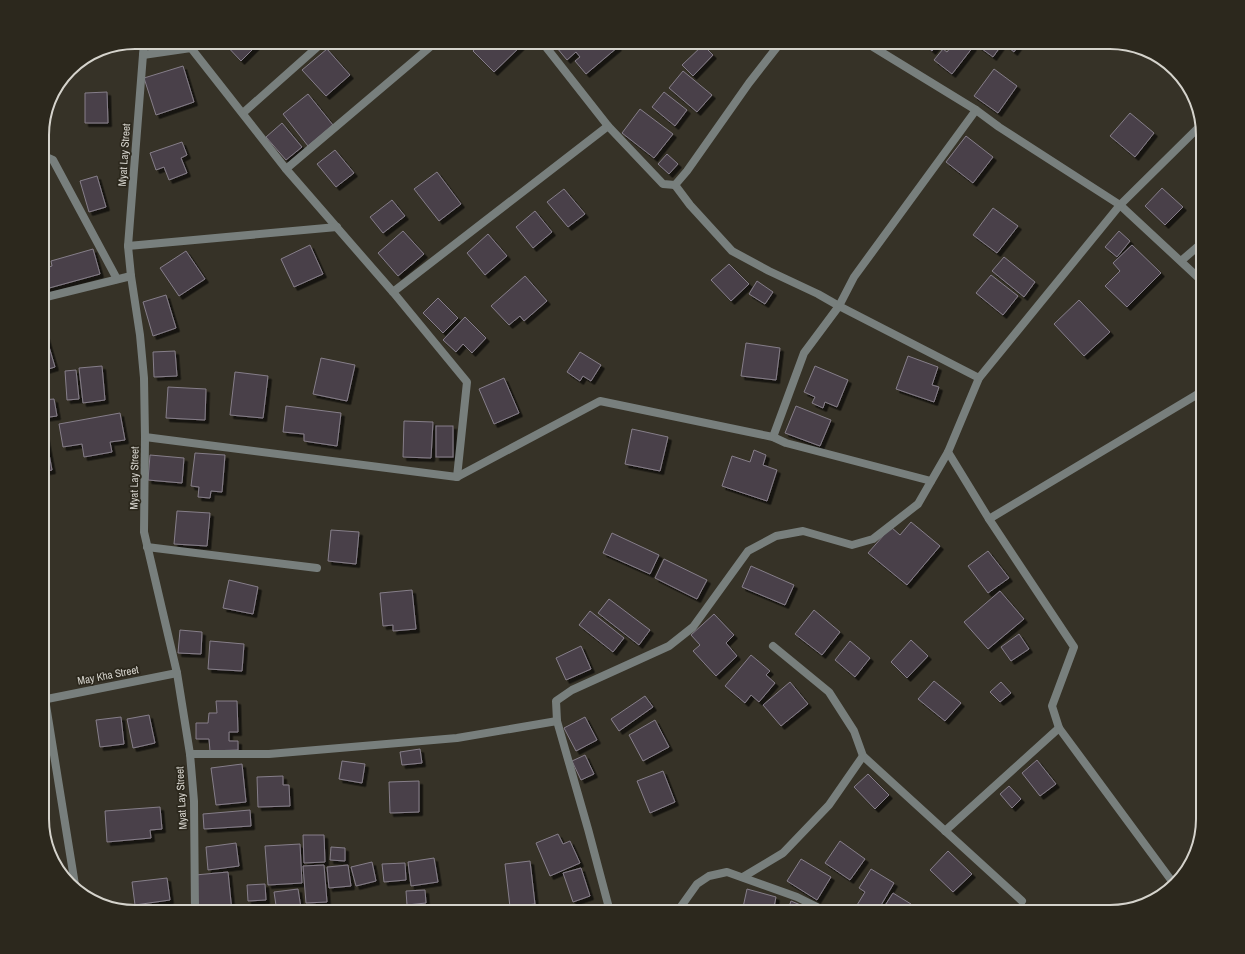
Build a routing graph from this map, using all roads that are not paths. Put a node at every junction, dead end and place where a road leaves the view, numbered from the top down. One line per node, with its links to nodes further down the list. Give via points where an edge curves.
1 (143, 49): 9 (street, Myat Lay Street)
2 (184, 49): 9 (street)
3 (192, 49): 11 (street)
4 (315, 49): 11 (street)
5 (428, 49): 15 (street)
6 (548, 49): 12 (street)
7 (775, 49): 16 (street)
8 (876, 49): 10 (street)
9 (142, 55): 19 (street, Myat Lay Street)
10 (976, 110): 17 (street); 27 (street, via 854,277)
11 (243, 113): 15 (street)
12 (608, 126): 16 (street, via 663,184); 25 (street)
13 (1196, 131): 17 (street)
14 (49, 158): 24 (street, via 53,160)
15 (286, 169): 18 (street)
16 (675, 185): 27 (street, via 732,251)
17 (1120, 205): 21 (street); 28 (street)
18 (337, 228): 19 (street); 25 (street)
19 (128, 246): 22 (street, Myat Lay Street)
20 (1196, 248): 21 (street)
21 (1181, 262): 23 (street)
22 (130, 276): 24 (street); 30 (street, Myat Lay Street, via 144,378)
23 (1196, 276)
24 (118, 279): 26 (street)
25 (393, 292): 33 (street, via 467,382)
26 (49, 296)
27 (838, 306): 28 (street); 31 (street, via 804,353)
28 (979, 378): 32 (street)
29 (1196, 395): 35 (street)
30 (145, 437): 33 (street); 36 (street, Myat Lay Street)
31 (773, 437): 33 (street, via 600,400); 34 (street, via 786,443)
32 (948, 452): 34 (street); 35 (street)
33 (457, 477)
34 (931, 481): 41 (street, via 918,504 873,539 852,545 803,532 776,536 748,551 693,627 669,646 572,690 556,701)
35 (989, 519): 42 (street, via 1074,647 1052,706)
36 (146, 547): 37 (street); 39 (street, Myat Lay Street)
37 (317, 568)
38 (773, 646): 45 (street, via 829,692 854,731)
39 (177, 673): 40 (street, May Kha Street); 44 (street, Myat Lay Street)
40 (49, 698)
41 (557, 721): 44 (street, via 457,738 269,754); 52 (street)
42 (1059, 728): 46 (street); 49 (street)
43 (49, 729): 48 (street)
44 (190, 754): 51 (street, Myat Lay Street, via 194,801)
45 (863, 756): 46 (street); 47 (street, via 829,805 783,853)
46 (945, 831): 50 (street)
47 (742, 878): 53 (street, via 727,872 709,876 697,884); 54 (street)
48 (74, 880)
49 (1171, 880)
50 (1022, 901)
51 (195, 905)
52 (610, 905)
53 (682, 905)
54 (813, 905)

